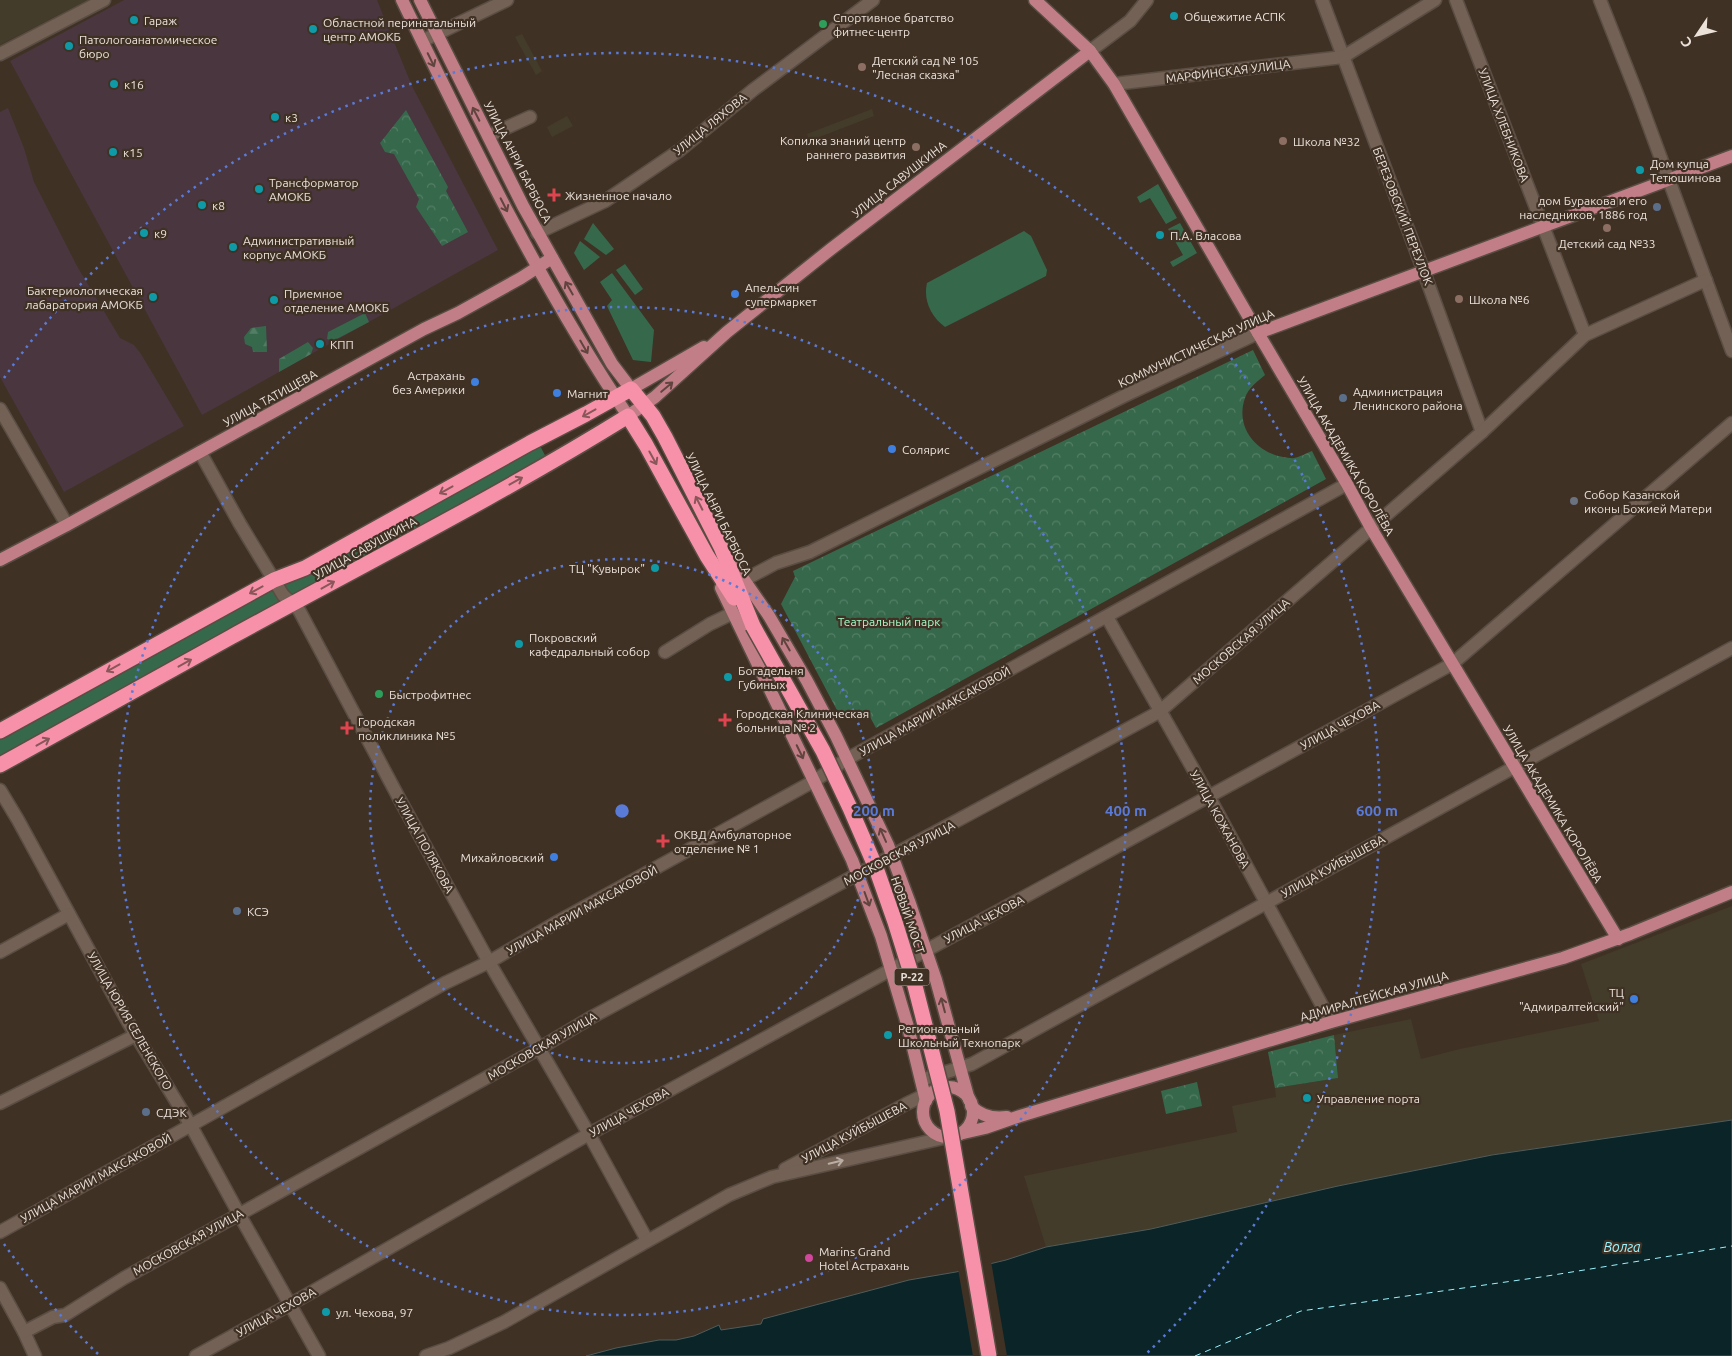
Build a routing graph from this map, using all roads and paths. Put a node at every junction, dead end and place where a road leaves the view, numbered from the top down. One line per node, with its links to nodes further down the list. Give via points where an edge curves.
1 (104, 0): 15 (street)
2 (402, 0): 13 (main road, УЛИЦА АНРИ БАРБЮСА)
3 (420, 0): 12 (main road, УЛИЦА АНРИ БАРБЮСА)
4 (507, 0): 12 (street)
5 (873, 0): 23 (street, УЛИЦА ЛЯХОВА, via 753,90 680,150 605,201)
6 (1035, 0): 14 (main road, УЛИЦА АКАДЕМИКА КОРОЛЁВА)
7 (1147, 0): 14 (street, via 1130,21)
8 (1322, 0): 16 (street, БЕРЕЗОВСКИЙ ПЕРЕУЛОК)
9 (1435, 0): 16 (street)
10 (1456, 0): 22 (street, УЛИЦА ХЛЕБНИКОВА)
11 (1600, 0): 21 (street)
12 (436, 34): 13 (street); 19 (main road, УЛИЦА АНРИ БАРБЮСА, one-way to 12)
13 (422, 41): 25 (main road, УЛИЦА АНРИ БАРБЮСА, one-way to 25, via 508,214)
14 (1090, 51): 17 (main road, УЛИЦА АКАДЕМИКА КОРОЛЁВА); 28 (main road, УЛИЦА САВУШКИНА)
15 (0, 54)
16 (1342, 57): 17 (street, МАРФИНСКАЯ УЛИЦА); 26 (street, БЕРЕЗОВСКИЙ ПЕРЕУЛОК)
17 (1114, 84): 29 (main road, УЛИЦА АКАДЕМИКА КОРОЛЁВА)
18 (530, 117): 19 (street)
19 (488, 136): 23 (main road, УЛИЦА АНРИ БАРБЮСА)
20 (1732, 156): 21 (main road, КОММУНИСТИЧЕСКАЯ УЛИЦА)
21 (1668, 180): 22 (main road, КОММУНИСТИЧЕСКАЯ УЛИЦА); 27 (street)
22 (1542, 227): 26 (main road, КОММУНИСТИЧЕСКАЯ УЛИЦА); 30 (street, УЛИЦА ХЛЕБНИКОВА)
23 (537, 233): 24 (main road, УЛИЦА АНРИ БАРБЮСА)
24 (552, 258): 25 (main road, УЛИЦА ТАТИЩЕВА); 32 (main road, УЛИЦА АНРИ БАРБЮСА, one-way to 24, via 612,364)
25 (538, 266): 33 (main road, УЛИЦА АНРИ БАРБЮСА, one-way to 33); 40 (main road, УЛИЦА ТАТИЩЕВА, via 458,313)
26 (1424, 271): 29 (main road, КОММУНИСТИЧЕСКАЯ УЛИЦА); 38 (street, БЕРЕЗОВСКИЙ ПЕРЕУЛОК)
27 (1706, 280): 30 (street, МОСКОВСКАЯ УЛИЦА); 31 (street)
28 (727, 332): 32 (main road, УЛИЦА САВУШКИНА); 34 (main road, УЛИЦА САВУШКИНА, one-way to 28, via 673,383)
29 (1258, 333): 42 (main road, УЛИЦА АКАДЕМИКА КОРОЛЁВА); 49 (street, КОММУНИСТИЧЕСКАЯ УЛИЦА, via 810,552)
30 (1584, 335): 38 (street, МОСКОВСКАЯ УЛИЦА)
31 (1732, 351)
32 (631, 389): 33 (highway, УЛИЦА САВУШКИНА); 34 (highway, УЛИЦА АНРИ БАРБЮСА)
33 (616, 398): 36 (main road, УЛИЦА АНРИ БАРБЮСА); 39 (highway, УЛИЦА САВУШКИНА, one-way to 39)
34 (644, 405): 36 (main road, УЛИЦА САВУШКИНА); 45 (highway, УЛИЦА АНРИ БАРБЮСА, one-way to 34, via 662,431)
35 (0, 409): 43 (street)
36 (628, 416): 41 (highway, УЛИЦА САВУШКИНА); 46 (highway, УЛИЦА АНРИ БАРБЮСА, one-way to 46)
37 (1732, 423): 56 (street, УЛИЦА ЧЕХОВА)
38 (1482, 432): 44 (street, МОСКОВСКАЯ УЛИЦА)
39 (537, 440): 41 (highway); 48 (highway, УЛИЦА САВУШКИНА, one-way to 48, via 305,568)
40 (200, 452): 43 (main road, УЛИЦА ТАТИЩЕВА); 48 (street, УЛИЦА ПОЛЯКОВА)
41 (549, 463): 50 (highway, УЛИЦА САВУШКИНА, one-way to 41)
42 (1347, 484): 44 (main road, УЛИЦА АКАДЕМИКА КОРОЛЁВА); 52 (street, УЛИЦА МАРИИ МАКСАКОВОЙ)
43 (68, 525): 47 (main road, УЛИЦА ТАТИЩЕВА)
44 (1371, 528): 56 (main road, УЛИЦА АКАДЕМИКА КОРОЛЁВА); 57 (street, МОСКОВСКАЯ УЛИЦА)
45 (721, 547): 49 (main road); 53 (highway, УЛИЦА АНРИ БАРБЮСА)
46 (706, 556): 51 (main road); 53 (highway, УЛИЦА АНРИ БАРБЮСА)
47 (0, 560)
48 (274, 580): 50 (street, УЛИЦА ПОЛЯКОВА); 58 (highway, УЛИЦА САВУШКИНА, one-way to 58)
49 (744, 580): 59 (main road, one-way to 49, via 802,673)
50 (291, 605): 60 (highway, УЛИЦА САВУШКИНА, one-way to 50); 73 (street, УЛИЦА ПОЛЯКОВА, via 299,610)
51 (733, 613): 55 (street); 62 (main road, one-way to 62)
52 (1107, 617): 57 (street, УЛИЦА КОЖАНОВА); 59 (street, УЛИЦА МАРИИ МАКСАКОВОЙ)
53 (753, 626): 98 (highway, НОВЫЙ МОСТ / Р-22, bridge, via 823,751 876,868 895,922 947,1111)
54 (1732, 648): 61 (street, УЛИЦА КУЙБЫШЕВА)
55 (665, 652)
56 (1452, 664): 61 (main road, УЛИЦА АКАДЕМИКА КОРОЛЁВА); 64 (street, УЛИЦА ЧЕХОВА)
57 (1160, 712): 64 (street, УЛИЦА КОЖАНОВА); 65 (street, МОСКОВСКАЯ УЛИЦА)
58 (0, 731)
59 (847, 759): 62 (street, УЛИЦА МАРИИ МАКСАКОВОЙ); 65 (main road, one-way to 59)
60 (0, 765)
61 (1514, 766): 68 (street, УЛИЦА КУЙБЫШЕВА); 70 (main road, УЛИЦА АКАДЕМИКА КОРОЛЁВА)
62 (814, 781): 66 (main road); 73 (street, УЛИЦА МАРИИ МАКСАКОВОЙ)
63 (0, 790): 69 (street, УЛИЦА ЮРИЯ СЕЛЕНСКОГО)
64 (1209, 797): 68 (street, УЛИЦА КОЖАНОВА); 71 (street, УЛИЦА ЧЕХОВА)
65 (892, 856): 66 (street, МОСКОВСКАЯ УЛИЦА); 71 (main road)
66 (858, 875): 74 (main road, one-way to 74); 77 (street, МОСКОВСКАЯ УЛИЦА)
67 (1732, 892): 70 (main road, АДМИРАЛТЕЙСКАЯ УЛИЦА)
68 (1266, 903): 75 (street, УЛИЦА КОЖАНОВА); 78 (street, УЛИЦА КУЙБЫШЕВА)
69 (69, 914): 72 (street); 76 (street, УЛИЦА ЮРИЯ СЕЛЕНСКОГО)
70 (1618, 939): 75 (main road, АДМИРАЛТЕЙСКАЯ УЛИЦА, via 1563,958)
71 (926, 950): 74 (street, УЛИЦА ЧЕХОВА); 78 (main road, one-way to 71)
72 (0, 952)
73 (489, 962): 77 (street, УЛИЦА ПОЛЯКОВА); 84 (street, УЛИЦА МАРИИ МАКСАКОВОЙ)
74 (890, 970): 79 (main road); 85 (street, УЛИЦА ЧЕХОВА)
75 (1331, 1022): 83 (main road, АДМИРАЛТЕЙСКАЯ УЛИЦА)
76 (136, 1035): 81 (street); 84 (street, УЛИЦА ЮРИЯ СЕЛЕНСКОГО)
77 (540, 1048): 85 (street, УЛИЦА ПОЛЯКОВА); 88 (street, МОСКОВСКАЯ УЛИЦА)
78 (960, 1069): 79 (street, УЛИЦА КУЙБЫШЕВА); 82 (main road)
79 (920, 1080): 80 (main road)
80 (925, 1098): 82 (main road, via 937,1089 954,1088 960,1090); 86 (main road, via 923,1116 930,1130 944,1136); 87 (street, УЛИЦА КУЙБЫШЕВА)
81 (0, 1103)
82 (970, 1103): 83 (main road, via 985,1116); 86 (main road, via 970,1122 966,1129)
83 (1020, 1116): 86 (main road)
84 (190, 1124): 88 (street, УЛИЦА ЮРИЯ СЕЛЕНСКОГО); 89 (street, УЛИЦА МАРИИ МАКСАКОВОЙ)
85 (589, 1134): 90 (street, УЛИЦА ПОЛЯКОВА); 92 (street, УЛИЦА ЧЕХОВА)
86 (955, 1135): 87 (street, one-way to 86)
87 (772, 1176): 90 (street, via 729,1195)
88 (239, 1214): 92 (street, УЛИЦА ЮРИЯ СЕЛЕНСКОГО); 93 (street, МОСКОВСКАЯ УЛИЦА, via 65,1315 53,1317)
89 (0, 1232)
90 (647, 1240): 97 (street, via 504,1322)
91 (0, 1288): 93 (street)
92 (289, 1305): 95 (street, УЛИЦА ЧЕХОВА); 96 (street, УЛИЦА ЮРИЯ СЕЛЕНСКОГО)
93 (24, 1332): 94 (street)
94 (35, 1356)
95 (196, 1356)
96 (319, 1356)
97 (426, 1356)
98 (989, 1356)

